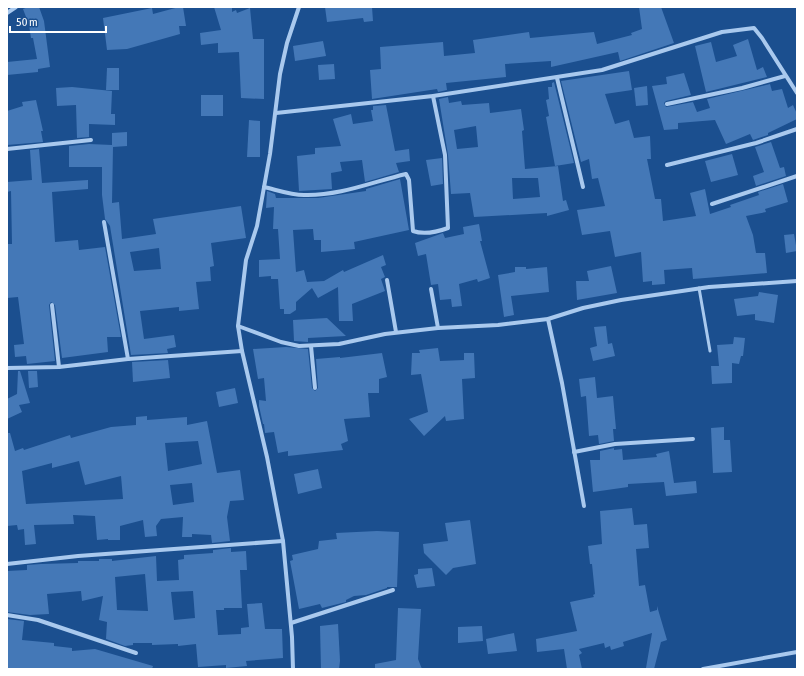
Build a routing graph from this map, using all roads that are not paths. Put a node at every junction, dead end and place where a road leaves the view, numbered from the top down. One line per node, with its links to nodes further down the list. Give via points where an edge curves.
1 (16, 7): 3 (street)
2 (299, 7): 9 (street, via 280,74)
3 (7, 13)
4 (785, 76): 5 (street, via 754,28 722,32 602,70); 6 (street); 8 (street)
5 (558, 78): 7 (street); 16 (street)
6 (797, 94)
7 (433, 96): 9 (street); 15 (street, via 445,155 448,228 438,232 412,231 409,180 406,174 332,194 303,195)
8 (667, 104)
9 (276, 113): 15 (street)
10 (797, 129): 13 (street, via 756,143)
11 (91, 140): 12 (street)
12 (7, 149)
13 (666, 165)
14 (797, 176): 17 (street)
15 (264, 187): 25 (street, via 257,226 246,260)
16 (584, 187)
17 (712, 204)
18 (104, 222): 31 (street)
19 (387, 280): 27 (street)
20 (797, 281): 21 (street)
21 (699, 288): 24 (street, via 583,308); 30 (lane)
22 (430, 289): 26 (street)
23 (52, 305): 32 (street)
24 (548, 319): 26 (street); 36 (street)
25 (238, 326): 28 (street, via 281,342); 29 (street)
26 (438, 328): 27 (street)
27 (396, 332): 28 (street, via 339,344)
28 (311, 346): 34 (street)
29 (242, 351): 31 (street); 38 (street, via 267,457)
30 (710, 351)
31 (128, 359): 32 (street)
32 (59, 367): 33 (street)
33 (7, 368)
34 (315, 388)
35 (693, 439): 36 (street, via 615,444)
36 (574, 452): 37 (street)
37 (584, 506)
38 (283, 541): 39 (street, via 85,555); 42 (street)
39 (7, 564)
40 (393, 590): 42 (street)
41 (7, 615): 43 (street, via 49,623)
42 (291, 623): 45 (street)
43 (136, 652)
44 (797, 652): 46 (street)
45 (293, 669)
46 (703, 669)

